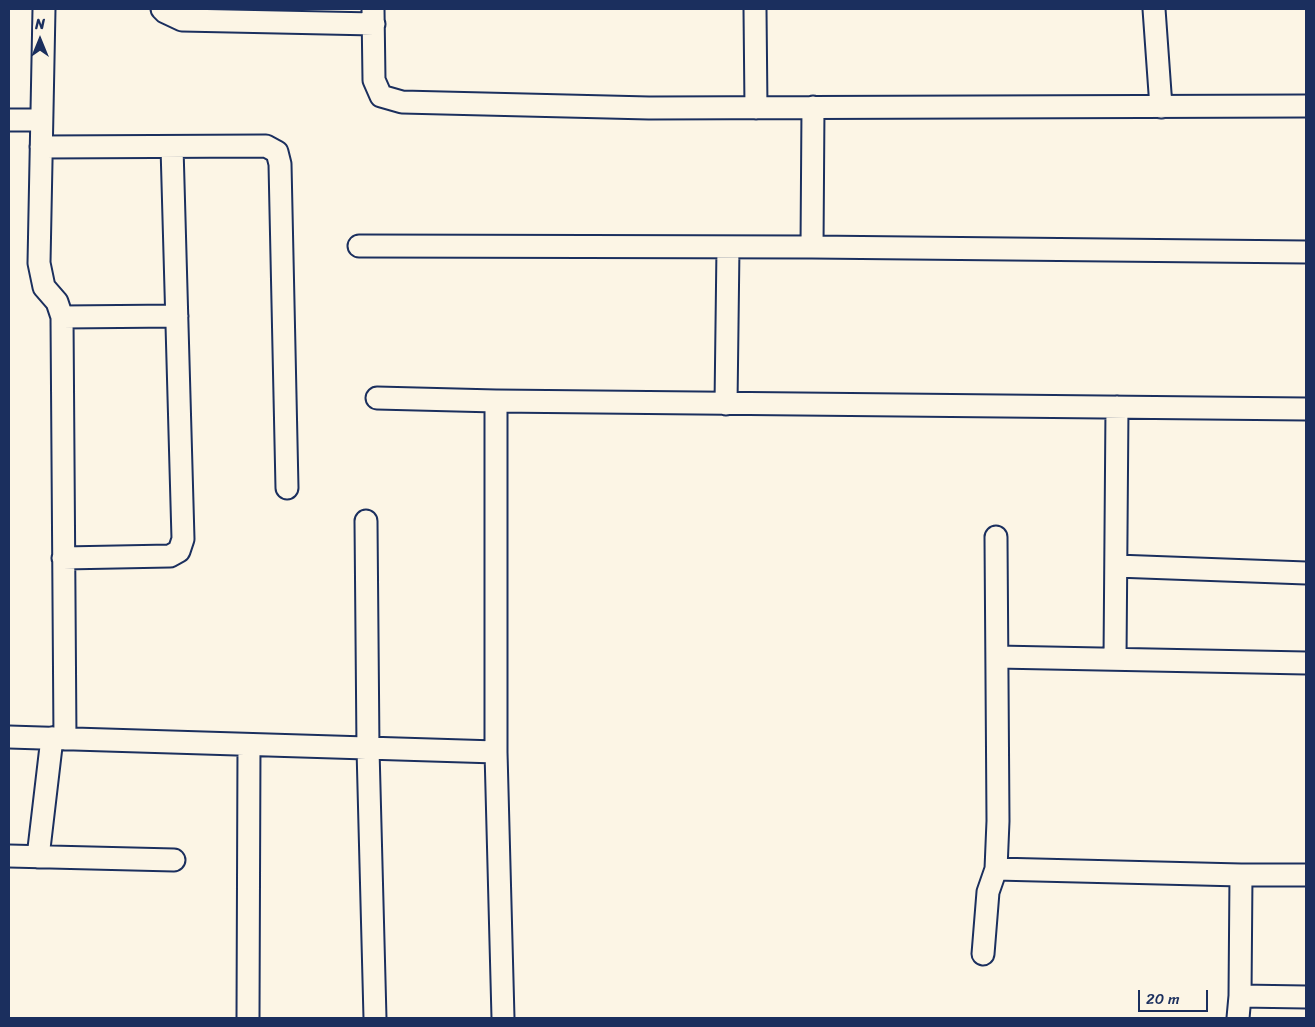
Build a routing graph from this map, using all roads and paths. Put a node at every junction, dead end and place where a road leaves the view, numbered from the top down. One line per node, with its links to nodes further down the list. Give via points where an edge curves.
1 (44, 9): 11 (street)
2 (162, 9): 5 (street, via 182,20)
3 (755, 9): 8 (street)
4 (1154, 9): 7 (street)
5 (374, 16): 8 (street, via 374,80 381,96 402,102)
6 (1306, 106): 7 (street)
7 (1161, 107): 9 (street)
8 (756, 108): 9 (street)
9 (813, 108): 16 (street)
10 (9, 120): 11 (street)
11 (41, 120): 13 (street)
12 (172, 146): 13 (street); 18 (street); 25 (street, via 266,146 277,152 280,164)
13 (41, 147): 19 (street, via 39,263 44,287 57,302)
14 (359, 246): 15 (street)
15 (728, 247): 16 (street); 22 (street)
16 (812, 247): 17 (street)
17 (1306, 252)
18 (177, 316): 19 (street); 28 (street, via 183,539 179,551 170,556)
19 (62, 317): 28 (street)
20 (377, 398): 21 (street)
21 (496, 401): 22 (street); 38 (street)
22 (726, 404): 23 (street)
23 (1117, 408): 24 (street); 29 (street)
24 (1306, 409)
25 (287, 488)
26 (366, 521): 37 (street)
27 (996, 537): 31 (street)
28 (64, 558): 35 (street)
29 (1116, 566): 30 (street); 32 (street)
30 (1306, 574)
31 (997, 658): 32 (street); 42 (street)
32 (1115, 659): 33 (street)
33 (1306, 663)
34 (9, 737): 35 (street)
35 (58, 739): 36 (street); 40 (street)
36 (249, 745): 37 (street); 48 (street)
37 (368, 749): 38 (street); 49 (street)
38 (496, 752): 50 (street)
39 (9, 856): 40 (street)
40 (38, 857): 41 (street)
41 (174, 860)
42 (996, 869): 43 (street); 45 (street, via 988,892)
43 (1241, 875): 44 (street); 46 (street)
44 (1306, 875)
45 (983, 954)
46 (1240, 996): 47 (street); 51 (street)
47 (1306, 997)
48 (248, 1018)
49 (375, 1018)
50 (503, 1018)
51 (1238, 1018)

